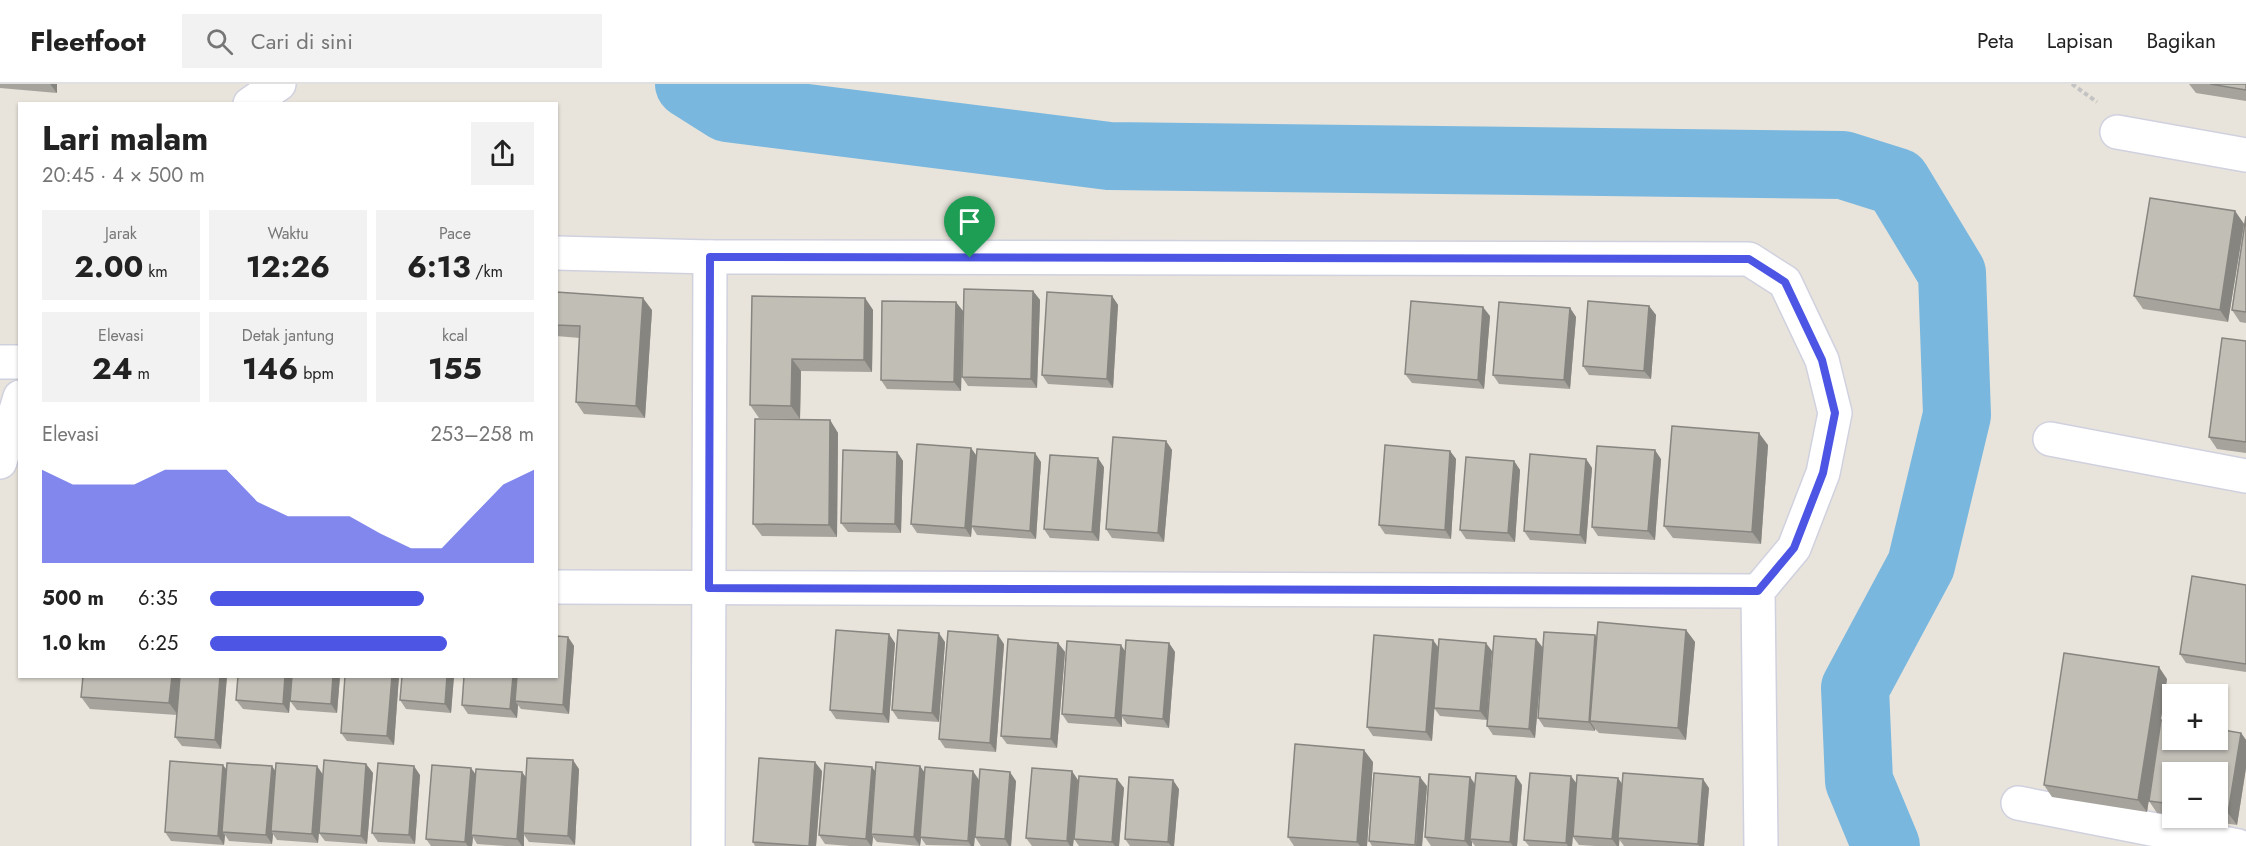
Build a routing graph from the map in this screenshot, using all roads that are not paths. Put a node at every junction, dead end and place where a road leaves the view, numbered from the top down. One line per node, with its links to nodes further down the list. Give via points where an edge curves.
1 (279, 84): 2 (street)
2 (253, 102)
3 (2118, 132): 4 (street)
4 (2246, 155)
5 (558, 253): 6 (street)
6 (710, 257): 14 (street); 15 (street, via 1749,259 1785,282 1822,360 1835,413 1823,473 1794,548)
7 (0, 362): 8 (street)
8 (18, 362)
9 (18, 404): 11 (street)
10 (2050, 439): 12 (street)
11 (0, 462)
12 (2246, 476)
13 (558, 587): 14 (street)
14 (709, 588): 15 (street); 17 (street)
15 (1758, 591): 18 (street)
16 (2018, 803): 19 (street)
17 (708, 846)
18 (1761, 846)
19 (2238, 846)

